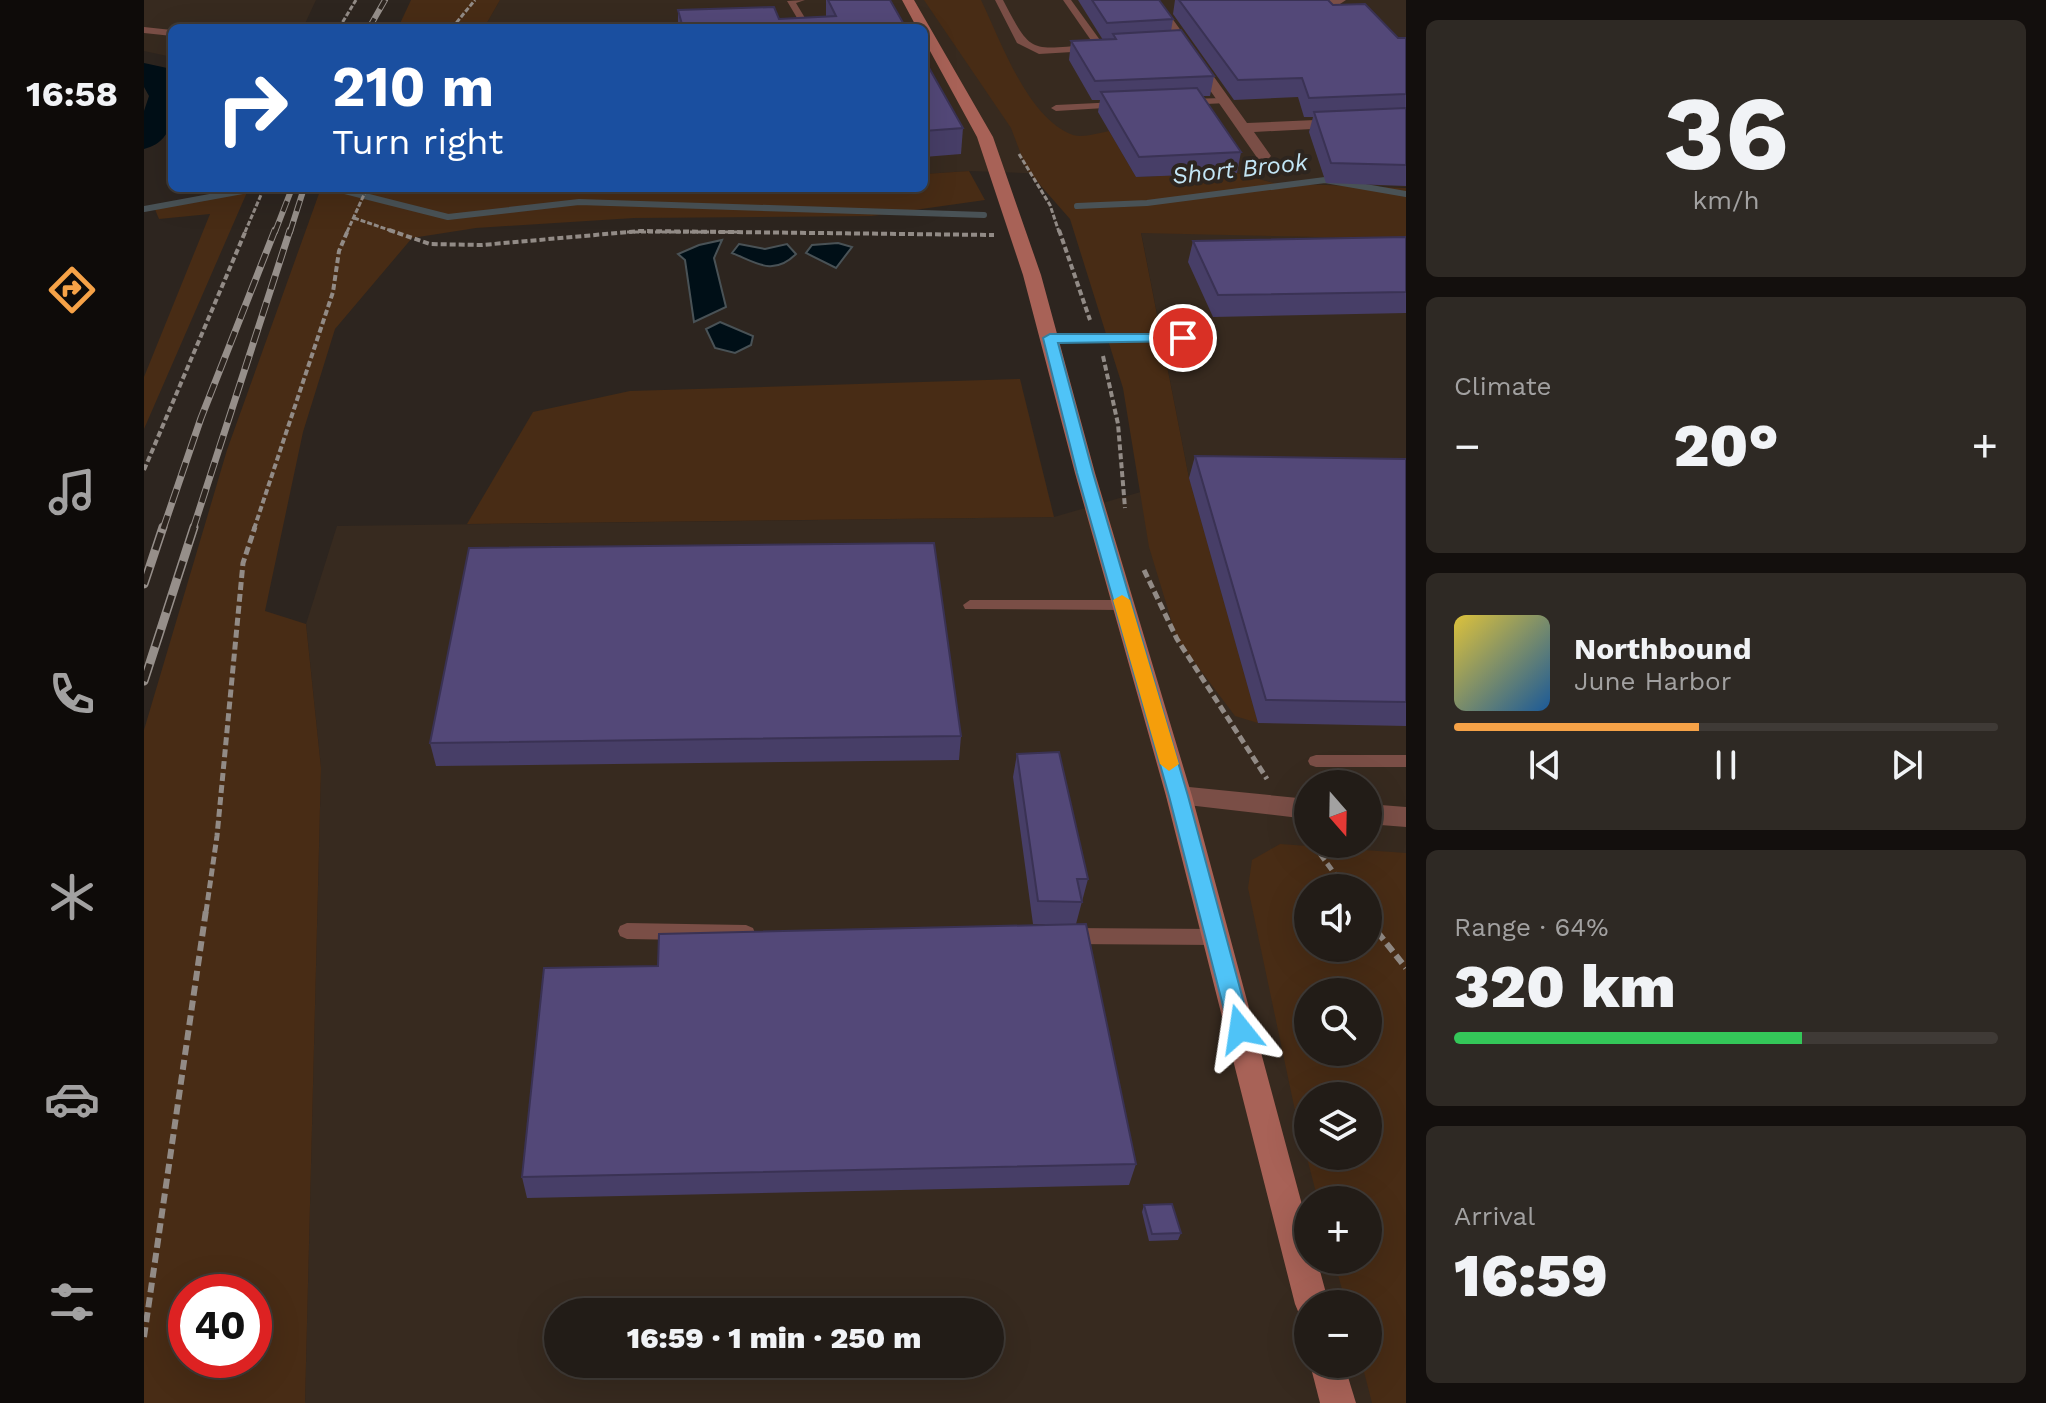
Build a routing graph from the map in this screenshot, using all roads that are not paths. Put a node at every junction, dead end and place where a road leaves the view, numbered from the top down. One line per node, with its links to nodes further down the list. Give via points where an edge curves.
1 (801, 0): 8 (lane, via 791,1)
2 (908, 0): 9 (street)
3 (999, 0): 13 (lane, via 1020,41 1039,51)
4 (1067, 0): 13 (lane)
5 (1340, 0): 6 (street)
6 (1279, 2)
7 (1161, 4): 15 (street, via 1177,43)
8 (805, 24)
9 (922, 24)
10 (144, 30): 11 (lane)
11 (168, 33)
12 (928, 34): 22 (street, via 976,117)
13 (1100, 47): 14 (lane)
14 (1113, 47)
15 (1224, 101): 16 (lane); 20 (street)
16 (1178, 103)
17 (1132, 105): 18 (lane)
18 (1056, 108)
19 (1406, 120): 20 (street)
20 (1243, 128): 21 (street)
21 (1263, 156)
22 (1050, 338): 23 (lane); 25 (street)
23 (1208, 338)
24 (970, 605): 25 (lane)
25 (1123, 605): 28 (street)
26 (1316, 761): 27 (lane)
27 (1406, 761)
28 (1179, 796): 29 (street); 35 (street)
29 (1294, 808)
30 (1382, 815): 31 (street)
31 (1406, 817)
32 (627, 931): 33 (lane)
33 (758, 933)
34 (1044, 936): 35 (lane)
35 (1216, 937): 36 (street)
36 (1308, 1290)
37 (1331, 1378): 38 (street)
38 (1338, 1403)

